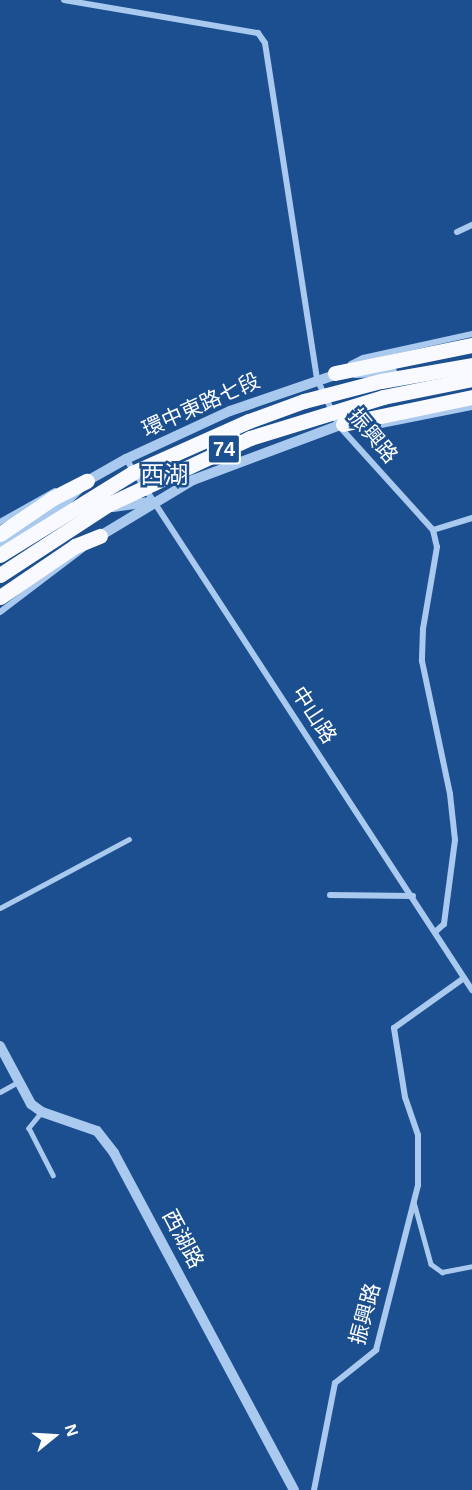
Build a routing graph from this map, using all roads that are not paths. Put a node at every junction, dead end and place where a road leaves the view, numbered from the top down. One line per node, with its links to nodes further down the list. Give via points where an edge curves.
1 (64, 0): 9 (street, 振興路, via 258,33 265,43)
2 (472, 225): 3 (street)
3 (456, 232)
4 (472, 334): 8 (street, 環中東路七段, via 363,358)
5 (472, 345): 8 (highway)
6 (472, 359): 8 (street, 環中東路七段, via 381,374)
7 (472, 365): 24 (highway, 74, via 381,381 304,401 249,421 132,473)
8 (335, 373): 9 (street, 環中東路七段)
9 (317, 379): 14 (street, 振興路); 15 (street, 環中東路七段, via 230,411)
10 (472, 380): 25 (highway, 74, via 383,397 250,438 107,505)
11 (472, 384): 14 (street, via 352,412)
12 (472, 397): 14 (highway)
13 (472, 407): 14 (street, via 371,427)
14 (341, 425): 17 (street, via 238,462); 20 (street, 振興路)
15 (126, 459): 16 (street, 環中東路七段); 17 (street, 中山路)
16 (87, 481): 19 (street, 環中東路七段, via 45,494); 21 (highway, via 53,498); 23 (street, 環中東路七段, via 58,509)
17 (152, 501): 22 (street); 26 (street, via 114,506); 31 (street, 中山路)
18 (472, 518): 20 (street)
19 (0, 522)
20 (433, 530): 33 (street, via 437,547 423,628 422,661 450,794 455,840 444,924)
21 (0, 534)
22 (100, 536): 27 (highway, via 75,546); 28 (street)
23 (0, 547)
24 (0, 555)
25 (0, 575)
26 (0, 582)
27 (0, 597)
28 (0, 612)
29 (129, 839): 32 (lane)
30 (330, 895): 31 (street)
31 (413, 896): 33 (street, 中山路)
32 (0, 908)
33 (435, 932): 34 (street, 中山路)
34 (464, 978): 35 (street, 中山路); 41 (street, 振興路, via 394,1028 405,1097 418,1135 421,1165)
35 (472, 990)
36 (0, 1046): 37 (street, 西湖路)
37 (16, 1083): 38 (lane); 39 (street, 西湖路)
38 (0, 1092)
39 (42, 1112): 40 (lane, via 29,1128); 43 (street, 西湖路, via 97,1131 114,1153)
40 (53, 1175)
41 (414, 1203): 42 (lane, 振興路, via 431,1264 442,1272); 44 (street, 振興路, via 376,1350 335,1383)
42 (472, 1266)
43 (294, 1490)
44 (314, 1490)

